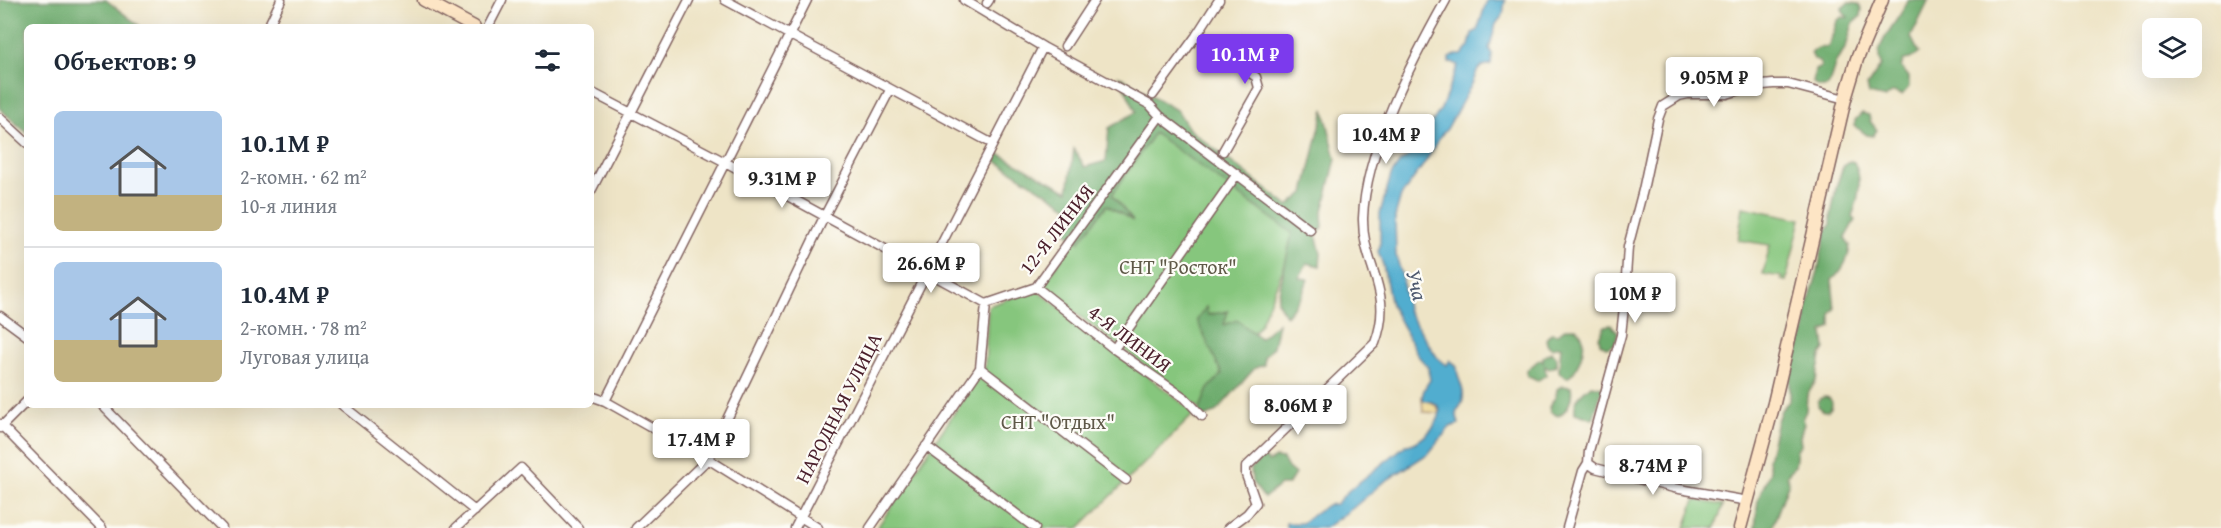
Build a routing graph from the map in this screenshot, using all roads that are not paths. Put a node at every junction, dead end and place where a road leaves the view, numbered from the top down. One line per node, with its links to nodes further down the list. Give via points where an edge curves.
1 (280, 0): 12 (street)
2 (424, 0): 13 (main road)
3 (502, 0): 14 (street)
4 (688, 0): 23 (street)
5 (725, 0): 15 (street)
6 (807, 0): 15 (street)
7 (964, 0): 18 (street)
8 (1095, 0): 17 (street)
9 (1219, 0): 16 (street)
10 (1446, 0): 64 (street, via 1397,98 1369,179 1363,230 1382,297 1375,343 1246,467 1245,476 1256,503)
11 (1882, 0): 22 (main road)
12 (269, 24)
13 (468, 24)
14 (490, 24)
15 (789, 35): 19 (street); 29 (street)
16 (1196, 36): 21 (street); 28 (street, via 1256,77 1259,88)
17 (1065, 46)
18 (1043, 47): 24 (street, via 1150,105); 27 (street, НАРОДНАЯ УЛИЦА)
19 (890, 90): 27 (street); 32 (street)
20 (594, 94): 23 (street)
21 (1153, 95)
22 (1845, 99): 50 (street, via 1788,84 1754,86 1727,94 1688,94 1663,106 1628,247 1621,335); 52 (main road)
23 (631, 113): 29 (street); 31 (street)
24 (1160, 116): 30 (street); 35 (street, 12-Я ЛИНИЯ)
25 (0, 118): 26 (street)
26 (24, 140)
27 (993, 144): 34 (street, НАРОДНАЯ УЛИЦА)
28 (1223, 151)
29 (725, 162): 32 (street); 42 (street)
30 (1237, 174): 33 (street); 39 (street)
31 (594, 185)
32 (824, 217): 34 (street); 49 (street)
33 (1310, 230)
34 (927, 272): 36 (street); 54 (street, НАРОДНАЯ УЛИЦА)
35 (1036, 287): 36 (street, 12-Я ЛИНИЯ); 39 (street, 4-Я ЛИНИЯ)
36 (986, 304): 40 (street)
37 (0, 316): 38 (street)
38 (24, 334)
39 (1114, 349): 46 (street, 4-Я ЛИНИЯ, via 1185,399)
40 (980, 368): 48 (street); 51 (street)
41 (594, 397): 42 (street)
42 (605, 401): 49 (street)
43 (24, 404): 47 (street)
44 (105, 408): 56 (street)
45 (346, 408): 53 (street)
46 (1202, 416)
47 (1, 426): 55 (street)
48 (926, 446): 62 (street); 63 (street)
49 (708, 459): 54 (street); 59 (street)
50 (1588, 463): 52 (street, via 1649,482); 65 (street)
51 (1126, 480)
52 (1748, 501): 66 (main road)
53 (475, 511): 57 (street); 58 (street, via 521,468)
54 (800, 517): 60 (street, НАРОДНАЯ УЛИЦА); 61 (street)
55 (102, 528)
56 (222, 528)
57 (456, 528)
58 (579, 528)
59 (636, 528)
60 (795, 528)
61 (818, 528)
62 (870, 528)
63 (1035, 528)
64 (1228, 528)
65 (1567, 528)
66 (1740, 528)

